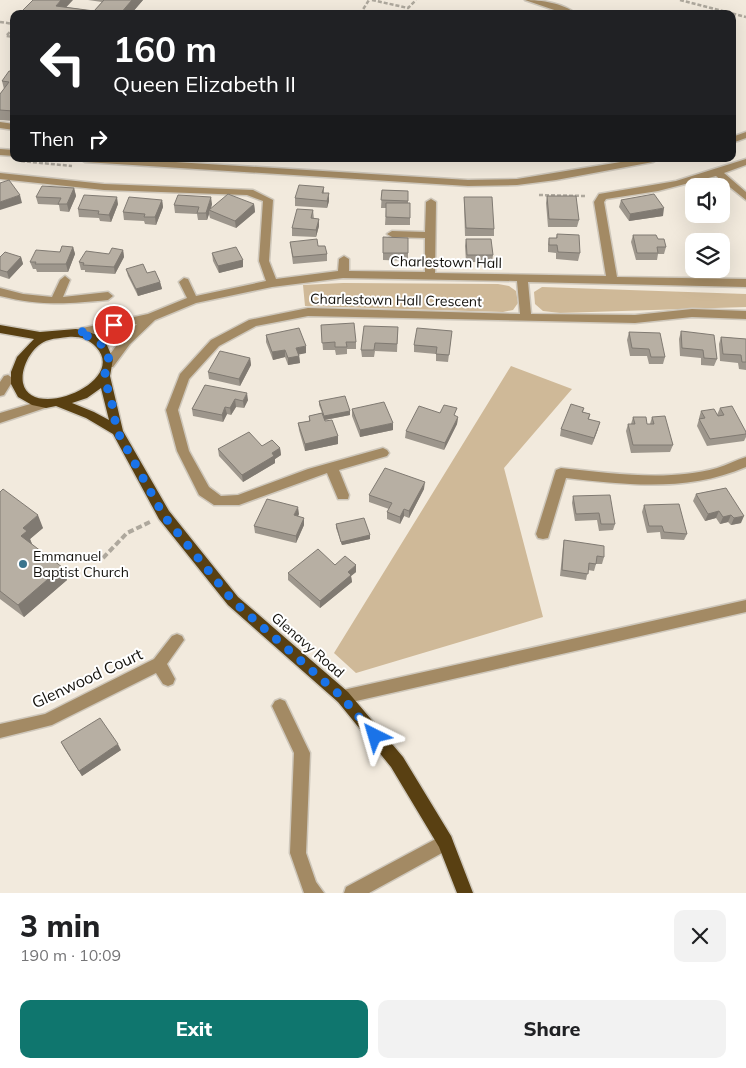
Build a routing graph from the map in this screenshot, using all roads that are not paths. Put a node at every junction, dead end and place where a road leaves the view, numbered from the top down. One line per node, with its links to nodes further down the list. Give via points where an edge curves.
1 (529, 0): 2 (street)
2 (566, 10)
3 (133, 162): 4 (street, via 468,183 527,181)
4 (624, 162)
5 (746, 162): 6 (street)
6 (718, 174): 8 (street); 17 (street, via 641,192 604,196 598,202)
7 (0, 176): 19 (street, via 104,187 249,192 264,197 268,200 264,261)
8 (746, 197)
9 (431, 202): 11 (street)
10 (392, 234): 11 (street)
11 (430, 236): 14 (street)
12 (344, 259): 13 (street)
13 (344, 274): 14 (street, Charlestown Hall); 19 (street, Charlestown Hall)
14 (430, 276): 15 (street, Charlestown Hall)
15 (522, 278): 17 (street, Charlestown Hall); 27 (street)
16 (65, 280): 24 (street)
17 (612, 281): 20 (street, Charlestown Hall)
18 (184, 282): 23 (street)
19 (272, 283): 23 (street, Charlestown Hall)
20 (746, 283)
21 (0, 292): 24 (street)
22 (108, 296): 24 (street)
23 (193, 300): 26 (street, Charlestown Hall)
24 (56, 302)
25 (746, 315): 27 (street, Charlestown Hall Crescent)
26 (151, 317): 29 (street, Charlestown Hall); 31 (street, Charlestown Hall, via 126,341)
27 (526, 318): 40 (street, Charlestown Hall Crescent, via 308,312 253,323 215,343 184,377 172,410 183,451 204,491 219,501 239,500)
28 (0, 329): 30 (main road)
29 (77, 333): 30 (main road); 31 (main road, via 101,344 108,353)
30 (45, 336): 32 (main road, via 18,351)
31 (109, 364): 33 (main road)
32 (6, 373): 34 (street); 35 (main road, via 18,394 30,400)
33 (104, 376): 35 (main road, via 81,396); 37 (main road, Glenavy Road)
34 (0, 392)
35 (52, 403): 36 (street); 37 (main road, via 90,415)
36 (0, 418)
37 (117, 431): 47 (main road, Glenavy Road, via 164,516 233,601)
38 (383, 453): 40 (street, Charlestown Hall Crescent)
39 (746, 462): 42 (street, via 717,473 678,479 631,480 561,473)
40 (331, 467): 41 (street)
41 (343, 495)
42 (543, 534)
43 (746, 606): 47 (street)
44 (177, 640): 45 (street, Glenwood Court)
45 (159, 664): 46 (street, Glenwood Court); 49 (street, Glenwood Court, via 47,720)
46 (168, 679)
47 (342, 697): 50 (main road, Glenavy Road, via 397,762)
48 (280, 706): 51 (street, via 302,753 298,853 310,887)
49 (0, 731)
50 (445, 842): 52 (street); 53 (main road, Glenavy Road)
51 (316, 893)
52 (352, 893)
53 (465, 893)

